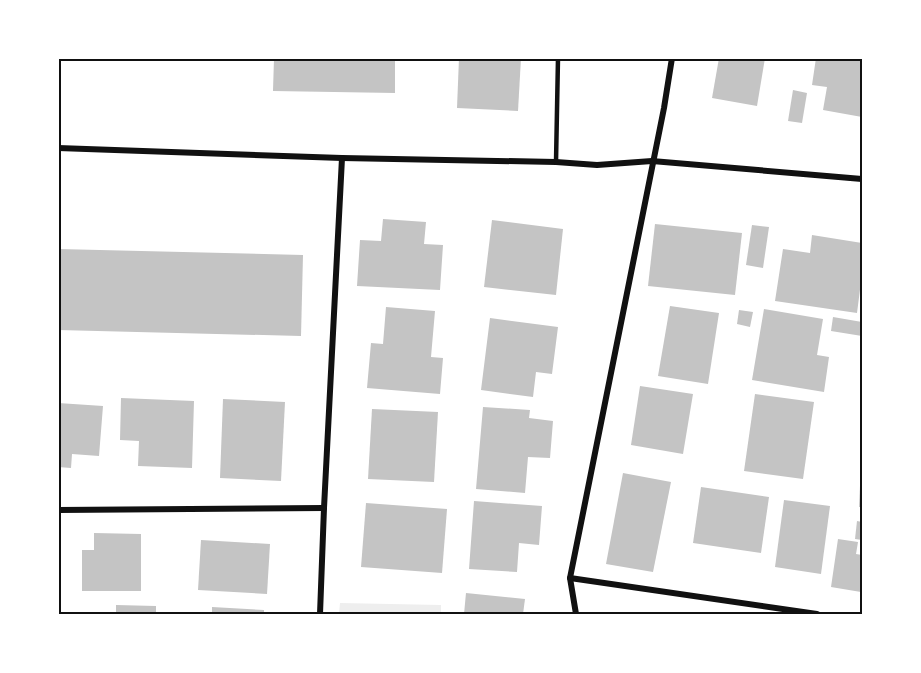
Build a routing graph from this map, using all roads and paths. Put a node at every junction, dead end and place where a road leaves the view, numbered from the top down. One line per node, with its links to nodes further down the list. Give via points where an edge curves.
1 (558, 58): 6 (lane)
2 (672, 58): 5 (street)
3 (58, 148): 4 (street)
4 (342, 158): 6 (street); 8 (street)
5 (652, 161): 6 (street, via 597,165); 7 (street); 10 (street)
6 (556, 162)
7 (862, 179)
8 (324, 508): 9 (street); 11 (street)
9 (58, 510)
10 (570, 578): 12 (street); 13 (street)
11 (320, 615)
12 (576, 615)
13 (817, 615)

